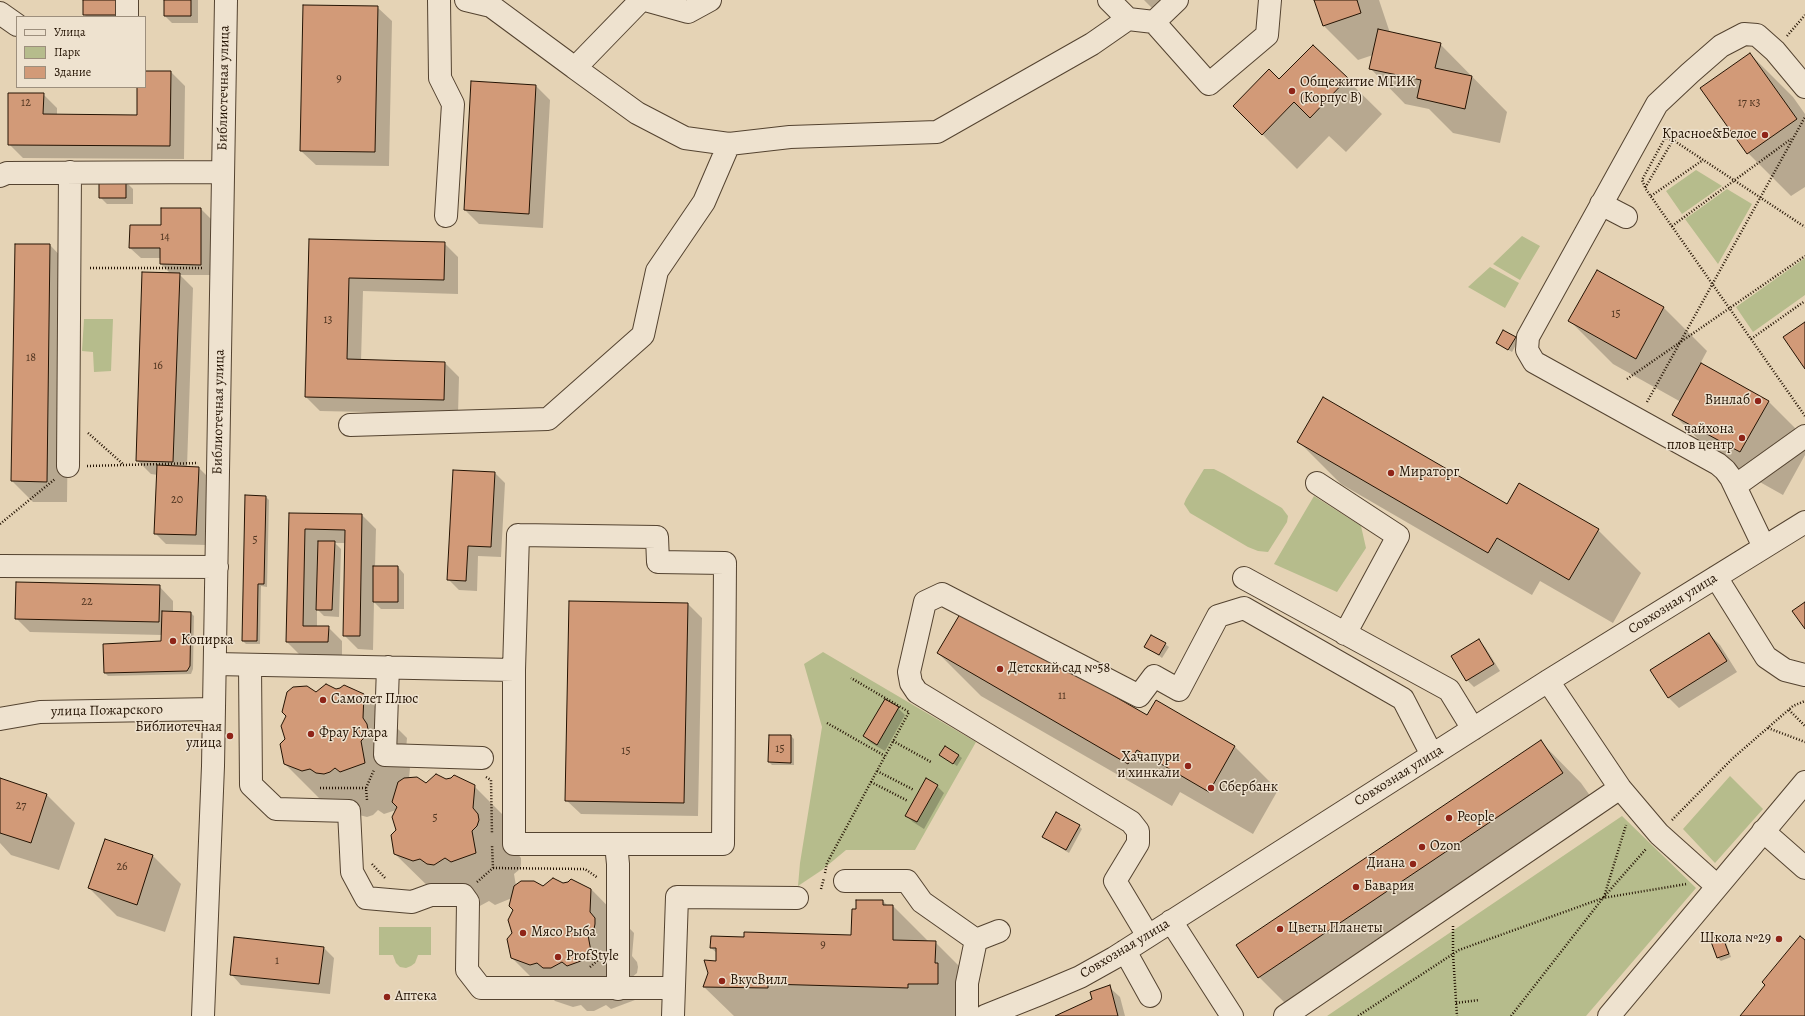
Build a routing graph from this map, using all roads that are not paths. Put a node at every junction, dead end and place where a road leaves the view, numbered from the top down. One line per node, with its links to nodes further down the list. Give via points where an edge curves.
1 (127, 0): 12 (street)
2 (226, 0): 20 (street, Библиотечная улица)
3 (439, 0): 23 (street, via 440,78 452,104)
4 (466, 0): 16 (street, via 491,6)
5 (640, 0): 16 (street)
6 (645, 0): 7 (street, via 688,12)
7 (710, 0)
8 (1109, 0): 13 (street)
9 (1177, 0): 14 (street)
10 (1270, 0): 14 (street, via 1267,35 1210,84)
11 (0, 13): 15 (street)
12 (127, 16)
13 (1128, 19): 14 (street); 18 (street, via 1092,44 937,132 790,137)
14 (1154, 22)
15 (16, 24)
16 (575, 68): 18 (street, via 637,113 685,138)
17 (1805, 87): 22 (street, via 1776,50 1757,35 1744,34 1721,46 1656,104)
18 (729, 144): 25 (street, via 704,202 657,271 644,335 548,418)
19 (70, 172): 20 (street); 21 (street, via 7,173); 27 (street)
20 (223, 172): 33 (street, Библиотечная улица)
21 (0, 176)
22 (1601, 204): 24 (street); 29 (street, via 1528,337 1527,350 1534,362 1718,464)
23 (446, 216)
24 (1626, 217)
25 (350, 425)
26 (1805, 436): 29 (street)
27 (68, 466)
28 (1317, 483): 36 (street, via 1398,536)
29 (1735, 486): 31 (street)
30 (1805, 522): 31 (street, Совхозная улица)
31 (1764, 547): 34 (street, Совхозная улица)
32 (0, 566): 33 (street)
33 (216, 567): 37 (street, Библиотечная улица)
34 (1716, 577): 41 (street, via 1766,657 1785,670); 42 (street, Совхозная улица)
35 (1244, 578): 36 (street)
36 (1345, 634): 45 (street, via 1449,690)
37 (215, 664): 38 (street); 43 (street, Библиотечная улица)
38 (250, 665): 39 (street); 62 (street, via 251,785 276,809 349,811 352,872 366,898 412,902 431,895 463,895 468,902 467,970 480,988)
39 (388, 668): 40 (street); 47 (street, via 385,755)
40 (514, 670): 51 (street, via 514,844); 51 (street, via 518,535 657,537 658,562 725,563 723,844)
41 (1805, 675)
42 (1548, 681): 45 (street, Совхозная улица); 49 (street)
43 (214, 709): 44 (street, улица Пожарского, via 40,712); 65 (street, Библиотечная улица)
44 (0, 719)
45 (1473, 729): 46 (street, Совхозная улица)
46 (1432, 755): 56 (street, Совхозная улица); 58 (street, via 1403,699 1244,608 1218,616 1179,690 1154,676 1139,696 942,594 925,602 909,672 911,683 917,692 1131,822 1138,831 1138,843 1115,881)
47 (484, 767)
48 (1805, 782): 50 (street)
49 (1626, 796): 54 (street, via 1659,834); 69 (street, via 1453,901)
50 (1763, 831): 52 (street); 54 (street)
51 (616, 844): 62 (street)
52 (1805, 868)
53 (845, 881): 59 (street, via 906,881 922,902)
54 (1717, 886): 70 (street)
55 (797, 898): 61 (street, via 677,897)
56 (1171, 921): 58 (street, Совхозная улица); 68 (street)
57 (999, 931): 59 (street)
58 (1148, 936): 60 (street, Совхозная улица)
59 (976, 940): 67 (street, via 967,984)
60 (1125, 951): 63 (street); 64 (street, Совхозная улица, via 1080,976)
61 (673, 988): 62 (street); 66 (street)
62 (618, 989)
63 (1150, 996)
64 (990, 1015)
65 (203, 1016)
66 (673, 1016)
67 (967, 1016)
68 (1232, 1016)
69 (1285, 1016)
70 (1609, 1016)

